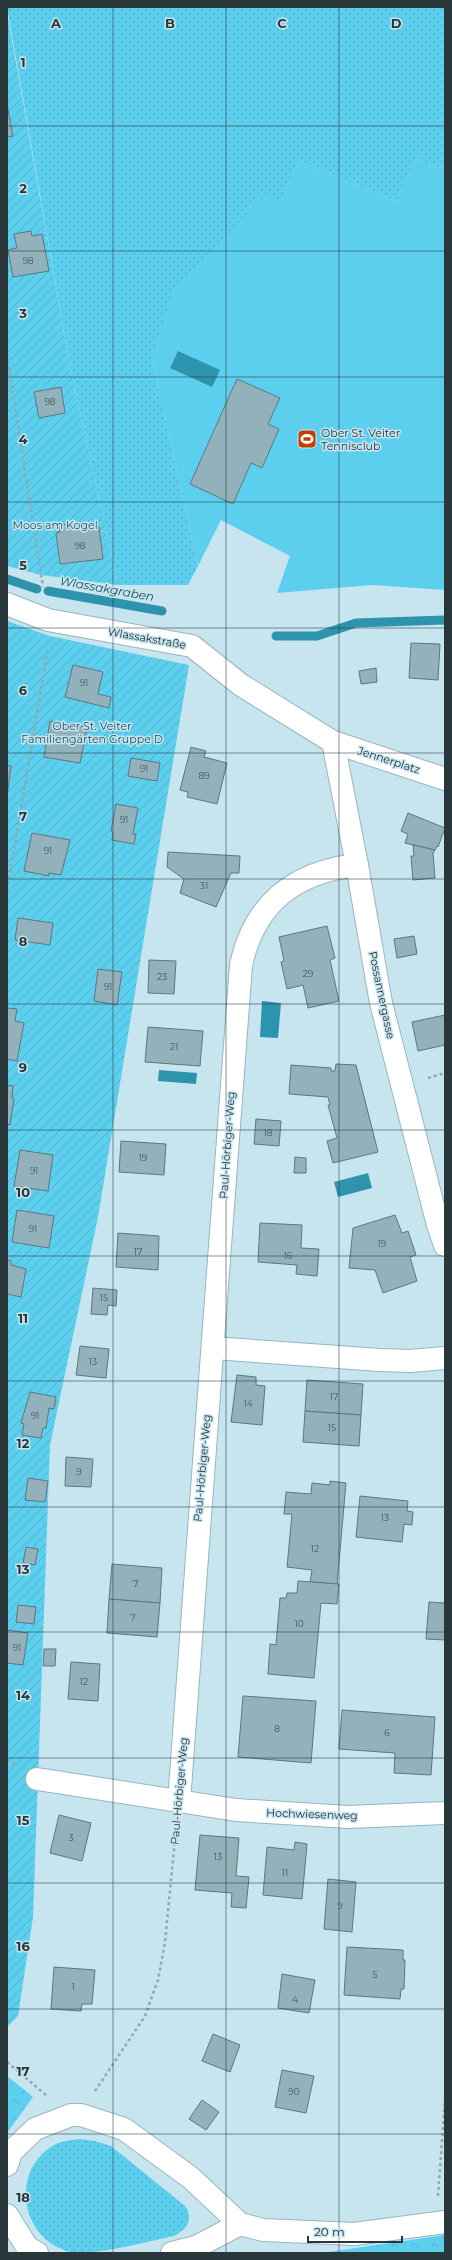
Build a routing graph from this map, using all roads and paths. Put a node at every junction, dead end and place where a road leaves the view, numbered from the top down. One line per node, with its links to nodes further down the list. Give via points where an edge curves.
1 (7, 355): 3 (path)
2 (7, 604): 3 (street, Wlassakstraße)
3 (48, 620): 4 (street, Wlassakstraße, via 192,646 241,685); 7 (path, via 50,636)
4 (333, 742): 5 (street, Jennerplatz); 6 (street, Possannergasse)
5 (445, 779)
6 (357, 865): 8 (street, Possannergasse, via 381,1003); 9 (street, Paul-Hörbiger-Weg, via 320,872 294,883 276,897 264,912 252,930 245,948 241,965)
7 (7, 890)
8 (445, 1245)
9 (213, 1348): 10 (street, via 380,1360); 12 (street, Paul-Hörbiger-Weg, via 201,1472)
10 (445, 1358)
11 (37, 1778): 12 (street, Hochwiesenweg)
12 (179, 1802): 13 (street, Hochwiesenweg, via 236,1810 348,1817); 16 (path, Paul-Hörbiger-Weg, via 165,1942 158,1980 145,2016)
13 (445, 1813)
14 (7, 2062): 16 (path)
15 (445, 2099): 19 (path, via 438,2201)
16 (76, 2115): 17 (street, via 35,2129 11,2152); 20 (street, via 124,2129 191,2178)
17 (7, 2165)
18 (7, 2215): 21 (street, via 27,2247)
19 (443, 2222): 20 (street, via 354,2234 262,2230)
20 (240, 2224): 22 (street, via 196,2247)
21 (37, 2253)
22 (172, 2253)

